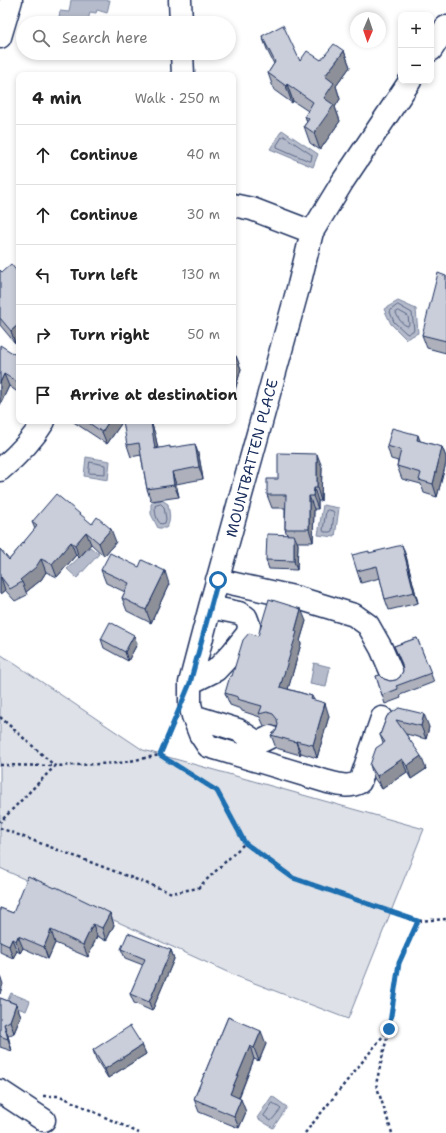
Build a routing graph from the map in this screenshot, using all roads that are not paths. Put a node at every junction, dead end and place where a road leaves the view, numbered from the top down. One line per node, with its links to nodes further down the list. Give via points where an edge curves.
1 (11, 0): 5 (street)
2 (180, 0): 3 (street)
3 (181, 16)
4 (446, 27): 6 (street)
5 (0, 37)
6 (432, 48)
7 (182, 60): 8 (street)
8 (183, 72)
9 (408, 84): 11 (street, MOUNTBATTEN PLACE)
10 (236, 206): 11 (street, via 252,209)
11 (312, 232): 14 (street, MOUNTBATTEN PLACE)
12 (42, 424): 13 (street, via 34,437)
13 (0, 470)
14 (218, 580): 15 (street, MOUNTBATTEN PLACE); 16 (street, via 298,598 354,615 368,626)
15 (210, 607): 17 (street, MOUNTBATTEN PLACE); 17 (street, via 246,617 248,633 216,670)
16 (394, 678)
17 (190, 683): 18 (street, MOUNTBATTEN PLACE, via 190,704)
18 (184, 718): 19 (street, MOUNTBATTEN PLACE, via 208,746 346,786 360,782); 20 (street, via 238,730 255,741)
19 (382, 718)
20 (270, 737)
21 (0, 1091): 22 (street)
22 (44, 1120)

